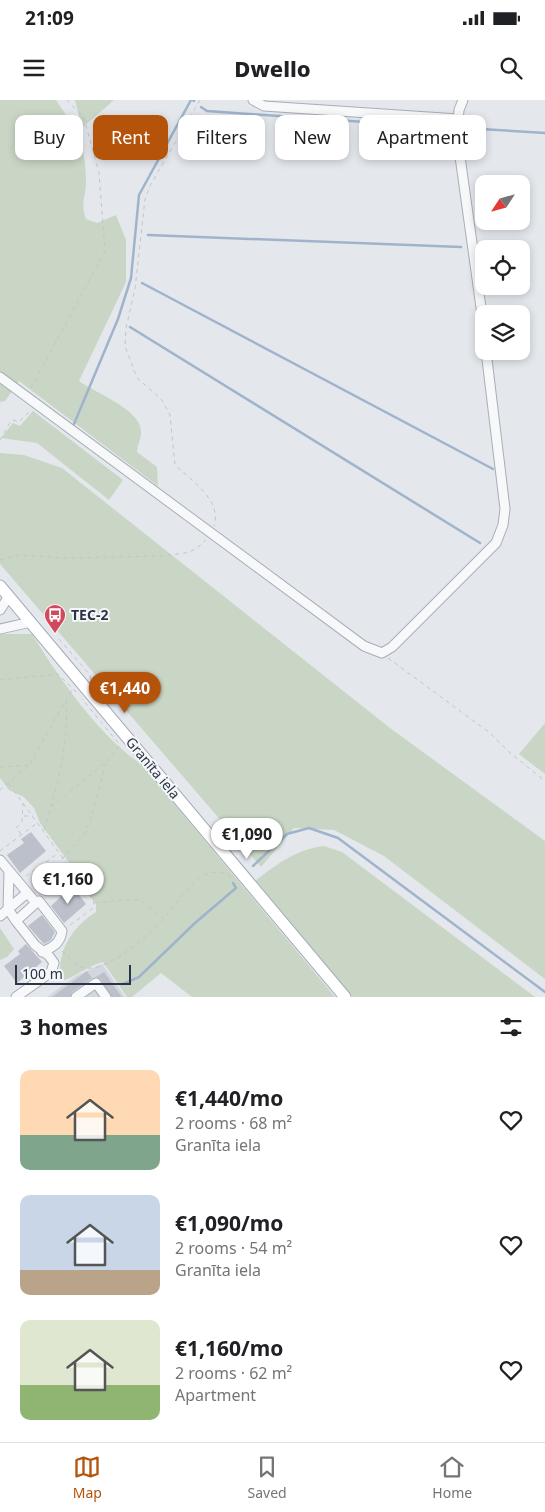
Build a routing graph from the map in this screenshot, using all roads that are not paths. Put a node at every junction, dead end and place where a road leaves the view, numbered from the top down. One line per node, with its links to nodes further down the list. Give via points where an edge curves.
1 (253, 100): 3 (street, via 264,106)
2 (463, 100): 4 (street)
3 (398, 115)
4 (459, 115)
5 (460, 160): 6 (street)
6 (481, 305)
7 (487, 360): 8 (street, via 505,509 501,533 496,543 392,647 382,652 364,646)
8 (0, 377)
9 (0, 586): 10 (main road, Granīta iela)
10 (9, 596): 11 (street); 12 (main road, Granīta iela)
11 (0, 610)
12 (31, 622): 13 (street); 25 (main road, Granīta iela)
13 (0, 629)
14 (0, 860): 15 (street)
15 (9, 871): 16 (street); 18 (street)
16 (27, 893): 17 (street); 18 (street)
17 (37, 902): 20 (street); 21 (street, via 62,931 55,946)
18 (8, 909): 19 (street); 20 (street)
19 (0, 916)
20 (16, 921): 21 (street)
21 (42, 952): 22 (street, via 54,963 51,972)
22 (16, 997)
23 (76, 997): 24 (street, via 96,982)
24 (106, 997)
25 (345, 997)

